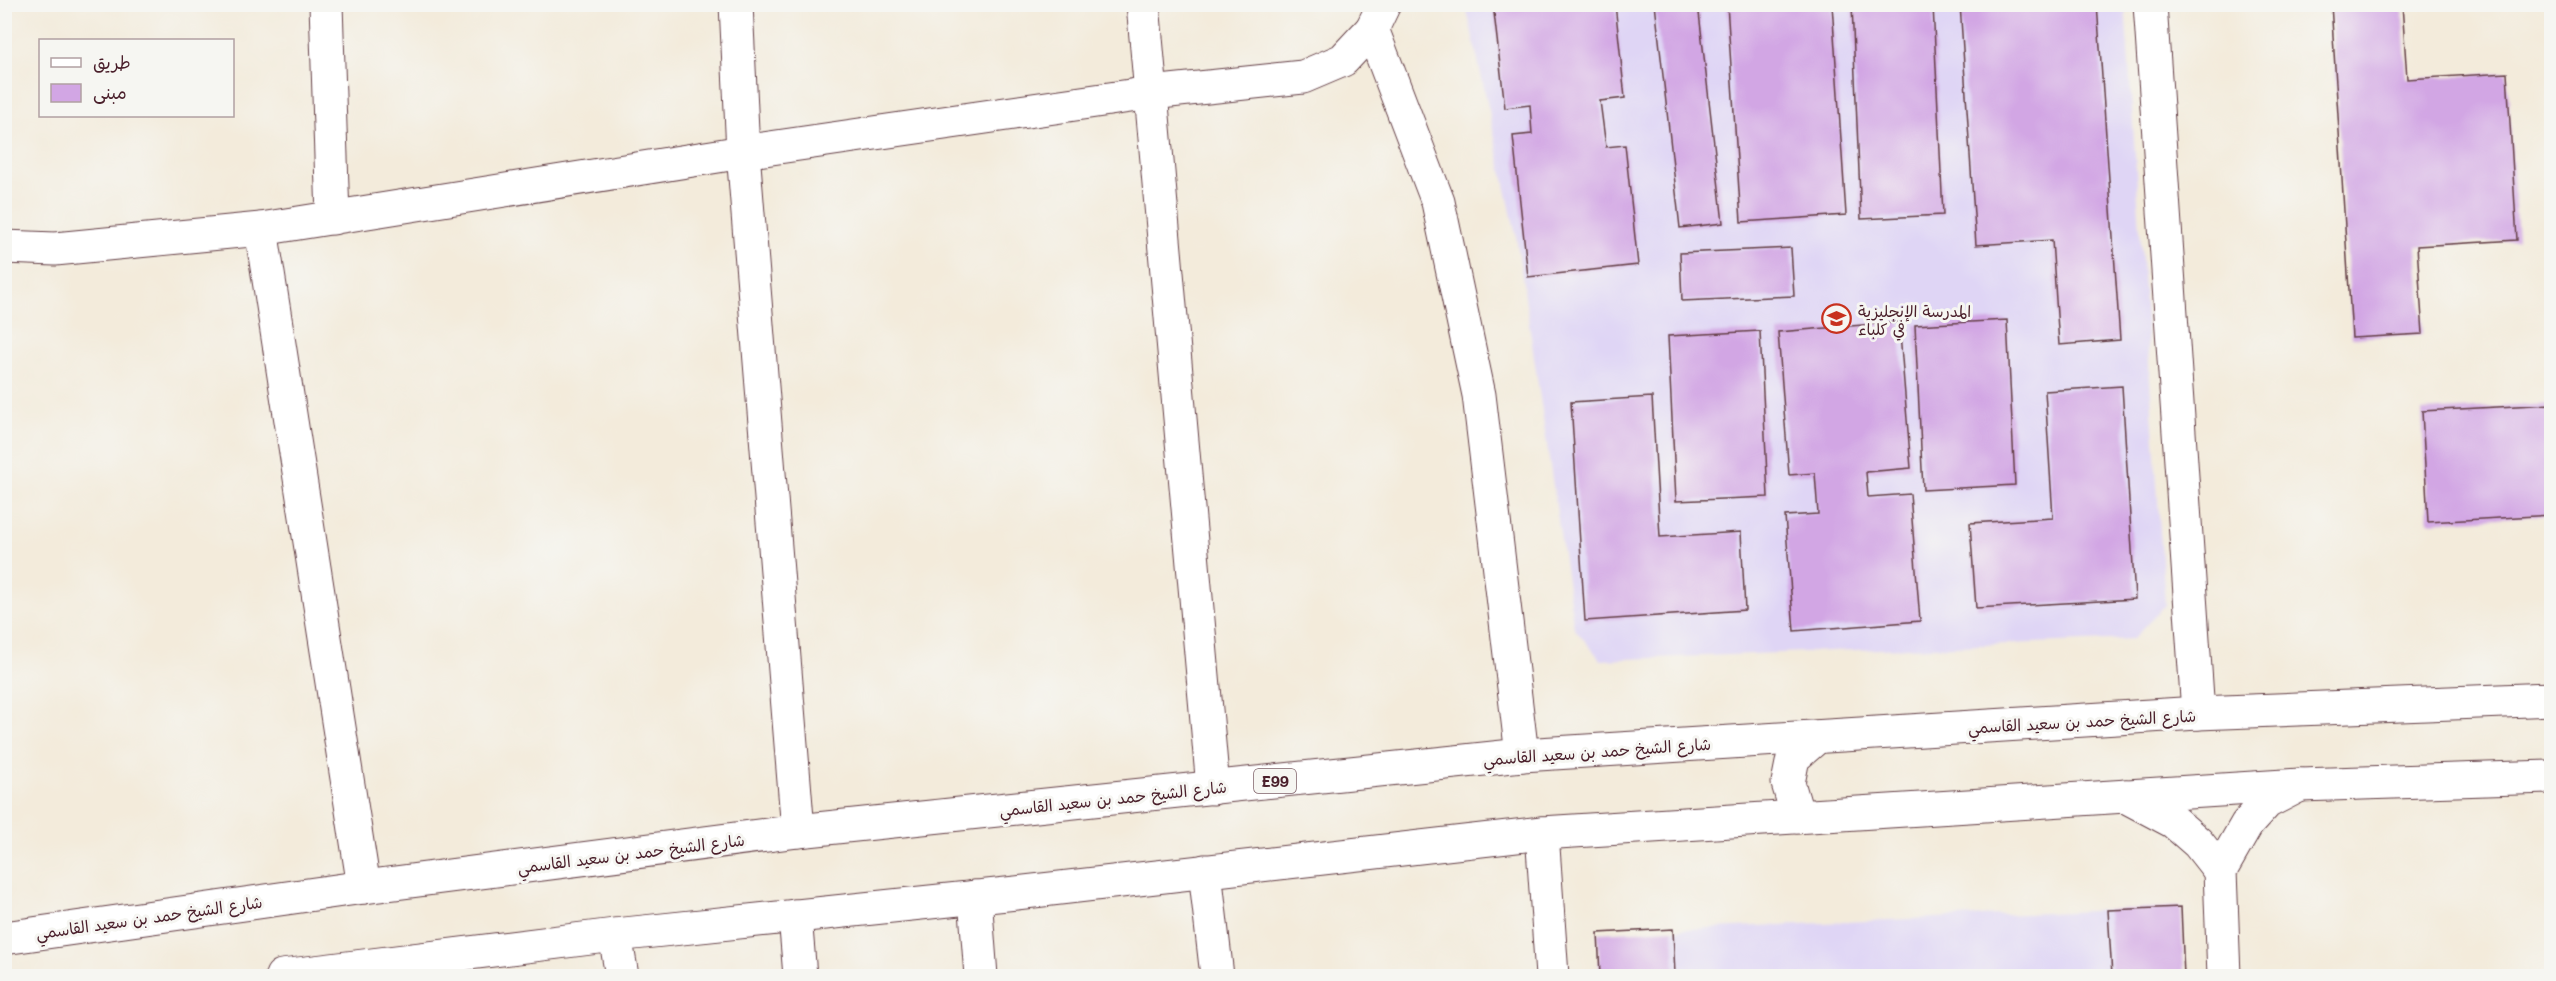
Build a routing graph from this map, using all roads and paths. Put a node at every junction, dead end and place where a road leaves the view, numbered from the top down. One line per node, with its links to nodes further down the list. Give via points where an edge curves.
1 (326, 4): 8 (street)
2 (736, 4): 7 (street)
3 (1143, 4): 6 (street)
4 (2150, 4): 12 (street)
5 (1378, 16): 6 (street, via 1343,60 1303,77); 14 (street, via 1438,202 1479,395)
6 (1151, 93): 7 (street); 17 (street)
7 (743, 152): 8 (street); 20 (street)
8 (333, 218): 9 (street)
9 (261, 229): 10 (street, via 55,249); 24 (street)
10 (4, 247)
11 (2552, 699): 12 (street, شارع الشيخ حمد بن سعيد القاسمي / E99)
12 (2198, 714): 13 (street, شارع الشيخ حمد بن سعيد القاسمي / E99)
13 (1817, 737): 14 (street, شارع الشيخ حمد بن سعيد القاسمي / E99); 19 (street, via 1793,758 1788,783)
14 (1522, 755): 17 (street, شارع الشيخ حمد بن سعيد القاسمي / E99)
15 (2552, 777): 16 (street)
16 (2300, 785): 18 (street); 23 (street, via 2267,802 2247,824)
17 (1213, 788): 20 (street, شارع الشيخ حمد بن سعيد القاسمي / E99)
18 (2124, 796): 19 (street); 23 (street, via 2174,822 2198,843)
19 (1798, 817): 21 (street)
20 (798, 831): 24 (street, شارع الشيخ حمد بن سعيد القاسمي / E99)
21 (1542, 833): 22 (street); 34 (street)
22 (1205, 872): 25 (street); 33 (street)
23 (2220, 872): 35 (street)
24 (364, 887): 28 (street, شارع الشيخ حمد بن سعيد القاسمي / E99)
25 (975, 897): 26 (street); 32 (street)
26 (795, 916): 27 (street); 31 (street)
27 (615, 935): 29 (street); 30 (street)
28 (4, 938)
29 (282, 976)
30 (622, 976)
31 (800, 976)
32 (981, 976)
33 (1217, 976)
34 (1552, 976)
35 (2224, 976)

